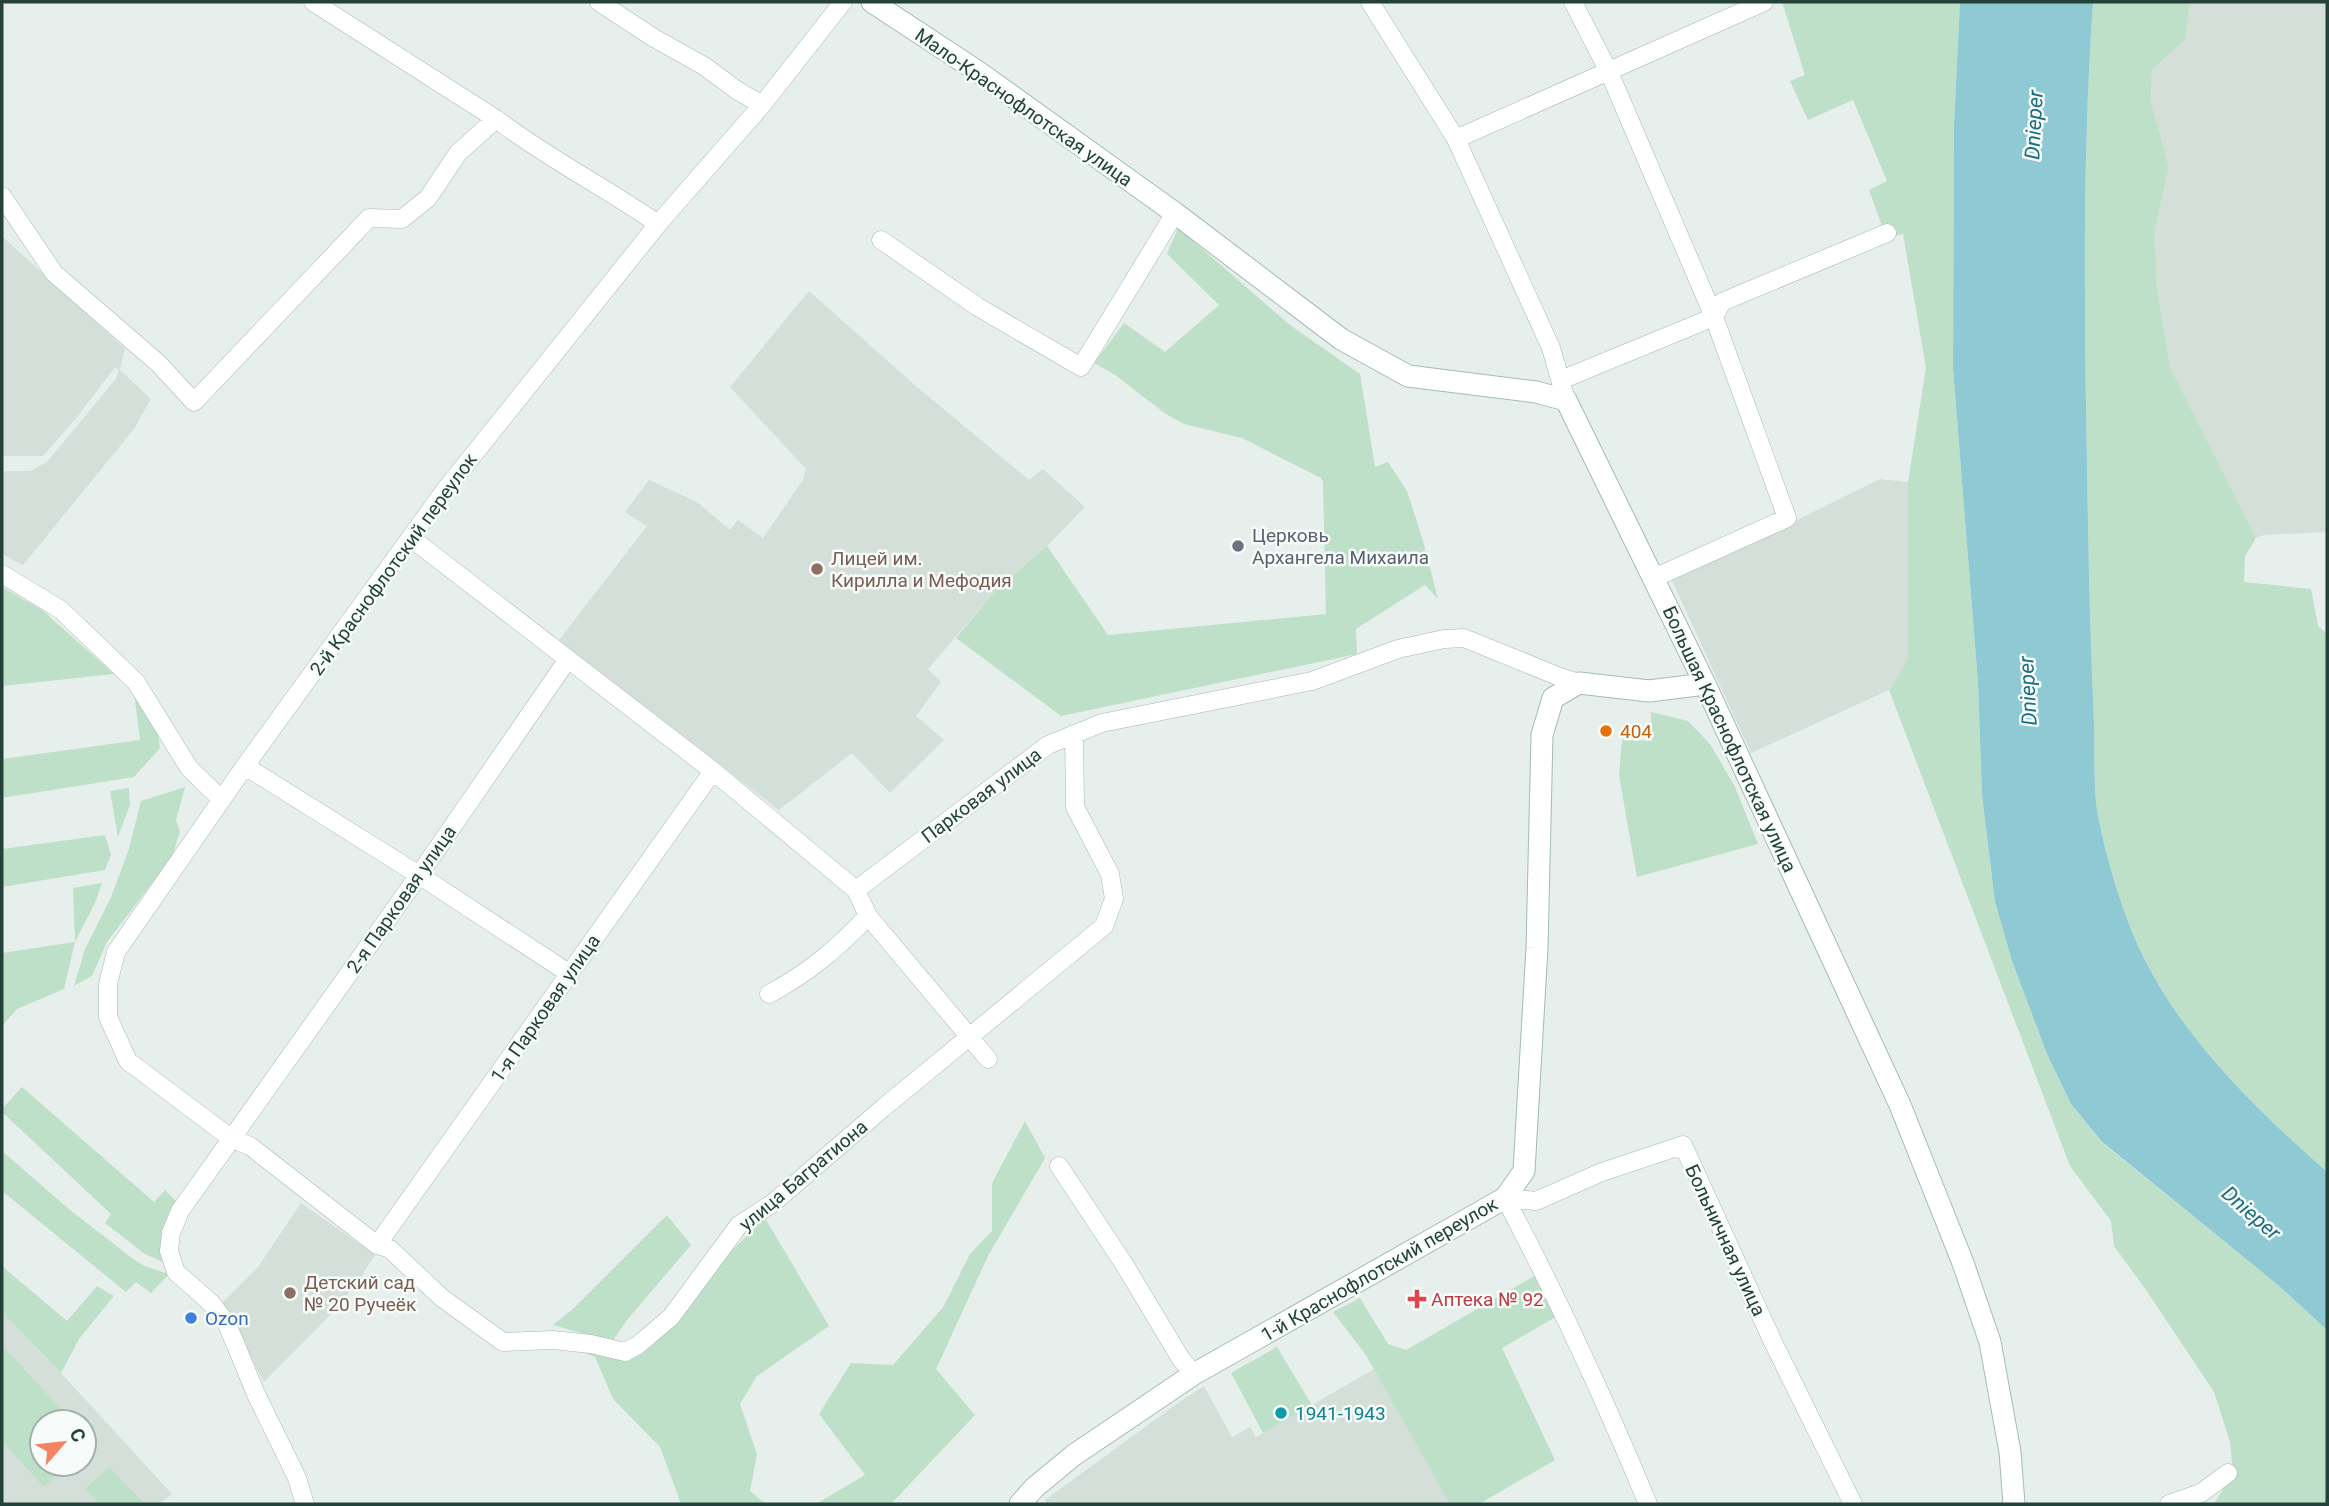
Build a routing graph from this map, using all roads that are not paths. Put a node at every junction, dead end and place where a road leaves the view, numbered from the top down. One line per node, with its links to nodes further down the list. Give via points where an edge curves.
1 (313, 2): 10 (street)
2 (599, 2): 9 (street)
3 (843, 2): 9 (street, 2-й Краснофлотский переулок)
4 (872, 2): 13 (street, Мало-Краснофлотская улица)
5 (1370, 2): 11 (street, Большая Краснофлотская улица)
6 (1573, 2): 8 (street)
7 (1764, 2): 8 (street)
8 (1609, 72): 11 (street); 17 (street)
9 (762, 105): 14 (street, 2-й Краснофлотский переулок)
10 (496, 119): 12 (street, via 458,153 428,198 402,219 369,218 194,402 159,364 54,273); 14 (street)
11 (1456, 139): 18 (street, Большая Краснофлотская улица, via 1551,348)
12 (2, 196)
13 (1175, 213): 16 (street, via 1081,367 978,307); 18 (street, Мало-Краснофлотская улица, via 1341,339 1408,376 1536,392)
14 (658, 224): 19 (street, 2-й Краснофлотский переулок, via 444,490)
15 (1886, 233): 17 (street, via 1722,302)
16 (881, 240)
17 (1714, 317): 18 (street); 21 (street, via 1787,519)
18 (1563, 390): 21 (street, Большая Краснофлотская улица)
19 (411, 538): 22 (street); 26 (street, 2-й Краснофлотский переулок)
20 (2, 575): 28 (street, via 61,610 136,682 189,768)
21 (1654, 578): 24 (street, Большая Краснофлотская улица)
22 (568, 659): 27 (street); 29 (street, 2-я Парковая улица)
23 (1580, 683): 24 (street, Парковая улица, via 1649,691); 25 (street, Парковая улица, via 1464,638 1444,639 1398,649 1312,681 1102,723); 38 (street, 1-й Краснофлотский переулок, via 1553,698 1542,735 1528,1125 1524,1171)
24 (1705, 684): 46 (street, Большая Краснофлотская улица, via 1900,1105 1963,1263 1990,1342 2010,1452)
25 (1074, 734): 30 (street, Парковая улица, via 1048,745); 34 (street, улица Багратиона, via 1074,807 1110,874 1114,899 1104,926)
26 (245, 766): 28 (street, 2-й Краснофлотский переулок); 29 (street)
27 (713, 771): 30 (street); 32 (street, 1-я Парковая улица)
28 (221, 799): 36 (street, 2-й Краснофлотский переулок, via 116,952 108,984 108,1017 128,1061)
29 (419, 875): 32 (street); 36 (street, 2-я Парковая улица)
30 (856, 890): 31 (street)
31 (868, 916): 33 (street, via 800,978); 34 (street)
32 (570, 974): 39 (street, 1-я Парковая улица)
33 (769, 994)
34 (970, 1037): 35 (street); 39 (street, улица Багратиона, via 773,1203 739,1225 671,1317 625,1352 553,1340 503,1342 442,1298 390,1249)
35 (988, 1059)
36 (232, 1139): 39 (street, улица Багратиона, via 250,1146); 42 (street, via 180,1211 169,1251 176,1272 227,1324)
37 (1059, 1166): 40 (street)
38 (1505, 1198): 40 (street, 1-й Краснофлотский переулок); 44 (street, via 1608,1408); 45 (street, Больничная улица, via 1536,1201 1602,1172 1683,1145)
39 (377, 1245)
40 (1194, 1374): 43 (street, 1-й Краснофлотский переулок, via 1073,1455)
41 (2228, 1473): 47 (street, via 2201,1493)
42 (305, 1504)
43 (1020, 1504)
44 (1648, 1504)
45 (1853, 1504)
46 (2014, 1504)
47 (2169, 1504)

